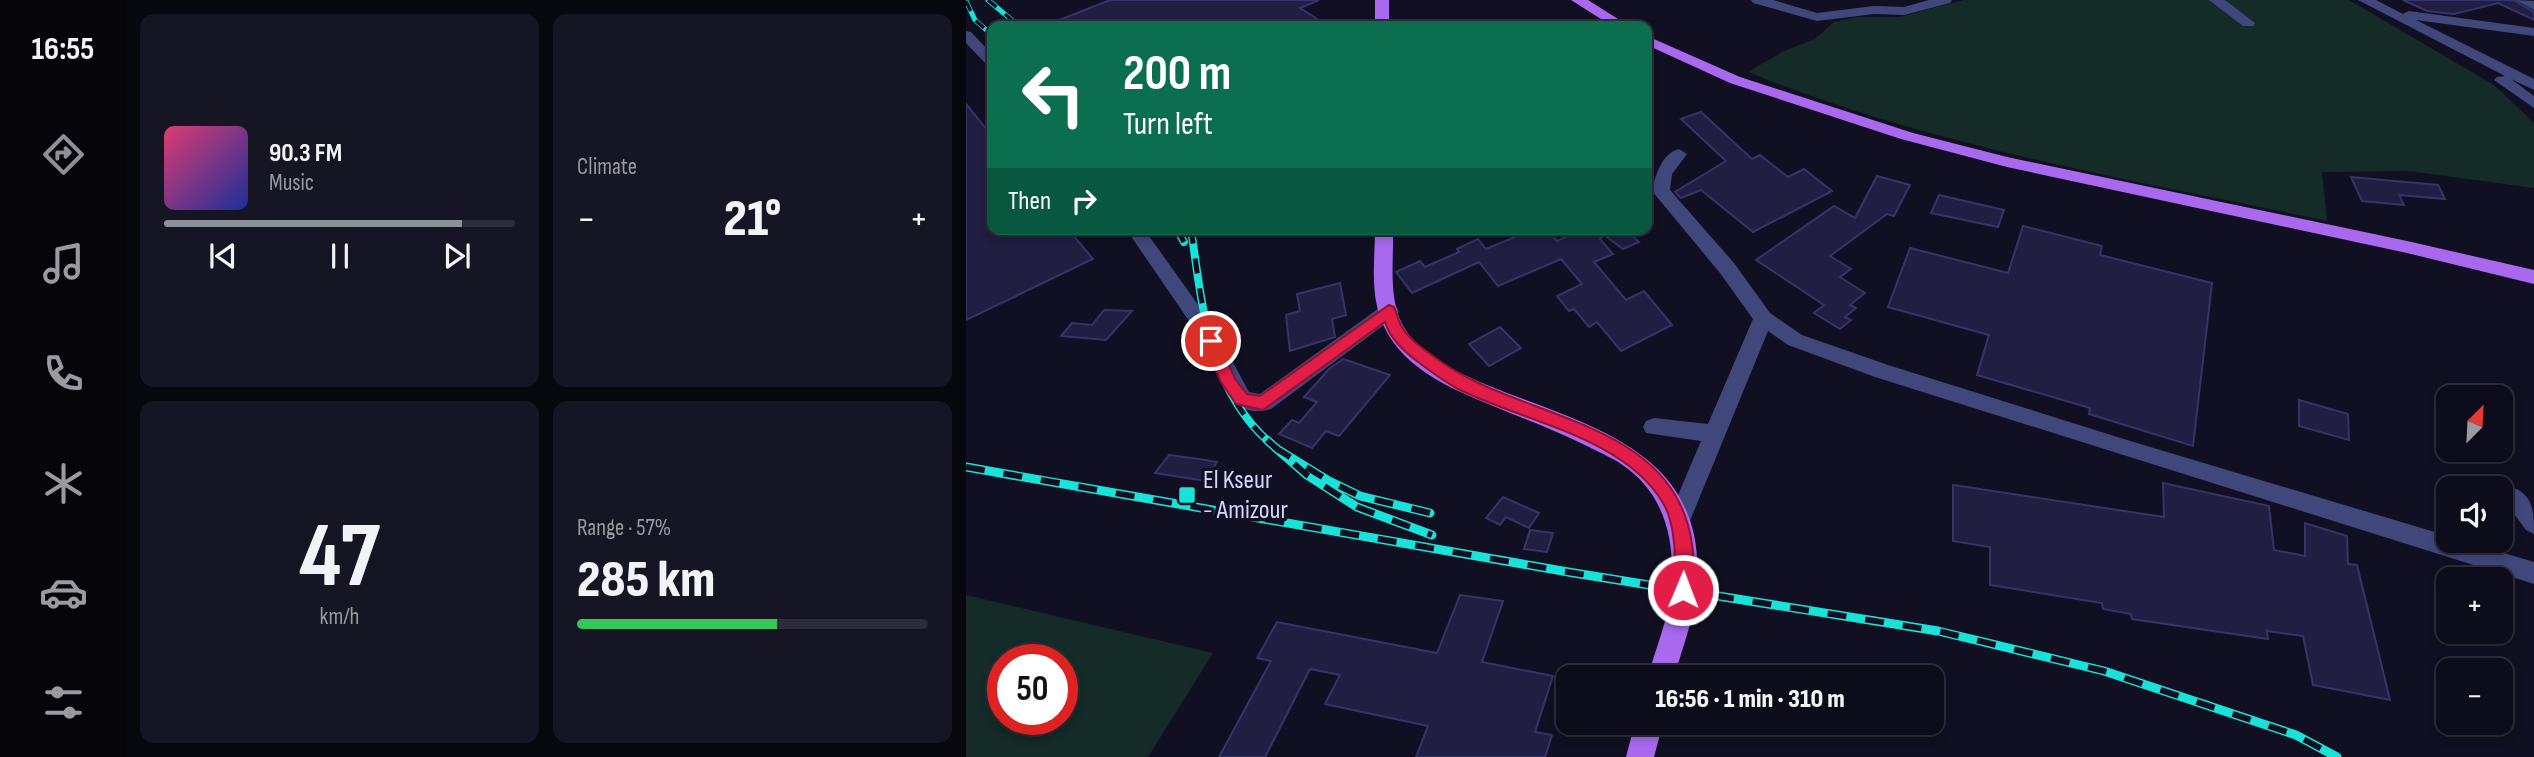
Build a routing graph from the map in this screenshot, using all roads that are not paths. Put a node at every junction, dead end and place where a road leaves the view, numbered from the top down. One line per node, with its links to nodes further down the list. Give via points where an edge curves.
1 (1382, 0): 13 (main road)
2 (1578, 0): 14 (main road)
3 (1758, 0): 11 (street, via 1816,17)
4 (1862, 0): 11 (street)
5 (1891, 0): 11 (street)
6 (2216, 0): 15 (street)
7 (2365, 0): 12 (street)
8 (2522, 0): 10 (street)
9 (1940, 1): 11 (street, via 1904,11)
10 (2534, 6)
11 (1874, 10)
12 (2393, 13): 16 (street); 19 (street)
13 (1382, 21)
14 (1614, 21)
15 (2248, 23)
16 (2534, 32)
17 (966, 35): 20 (street)
18 (1652, 42): 26 (main road, via 1735,80 1906,136)
19 (2453, 43): 21 (street); 22 (street)
20 (987, 57)
21 (2534, 85)
22 (2534, 103)
23 (1679, 154): 28 (street, via 1664,173 1661,191)
24 (1139, 235): 27 (street, via 1208,334 1242,400 1263,403)
25 (1384, 235): 27 (main road)
26 (2534, 277)
27 (1389, 311): 32 (main road, via 1395,329 1409,346 1463,384 1557,420 1631,457 1670,499)
28 (1763, 318): 30 (street); 34 (street, via 1795,340 1882,371)
29 (1654, 427): 30 (street)
30 (1715, 433): 32 (street)
31 (2514, 498): 33 (street)
32 (1679, 521): 35 (main road, via 1683,596)
33 (2534, 523)
34 (2534, 573)
35 (1664, 665)
36 (1646, 735): 37 (main road)
37 (1640, 757)

